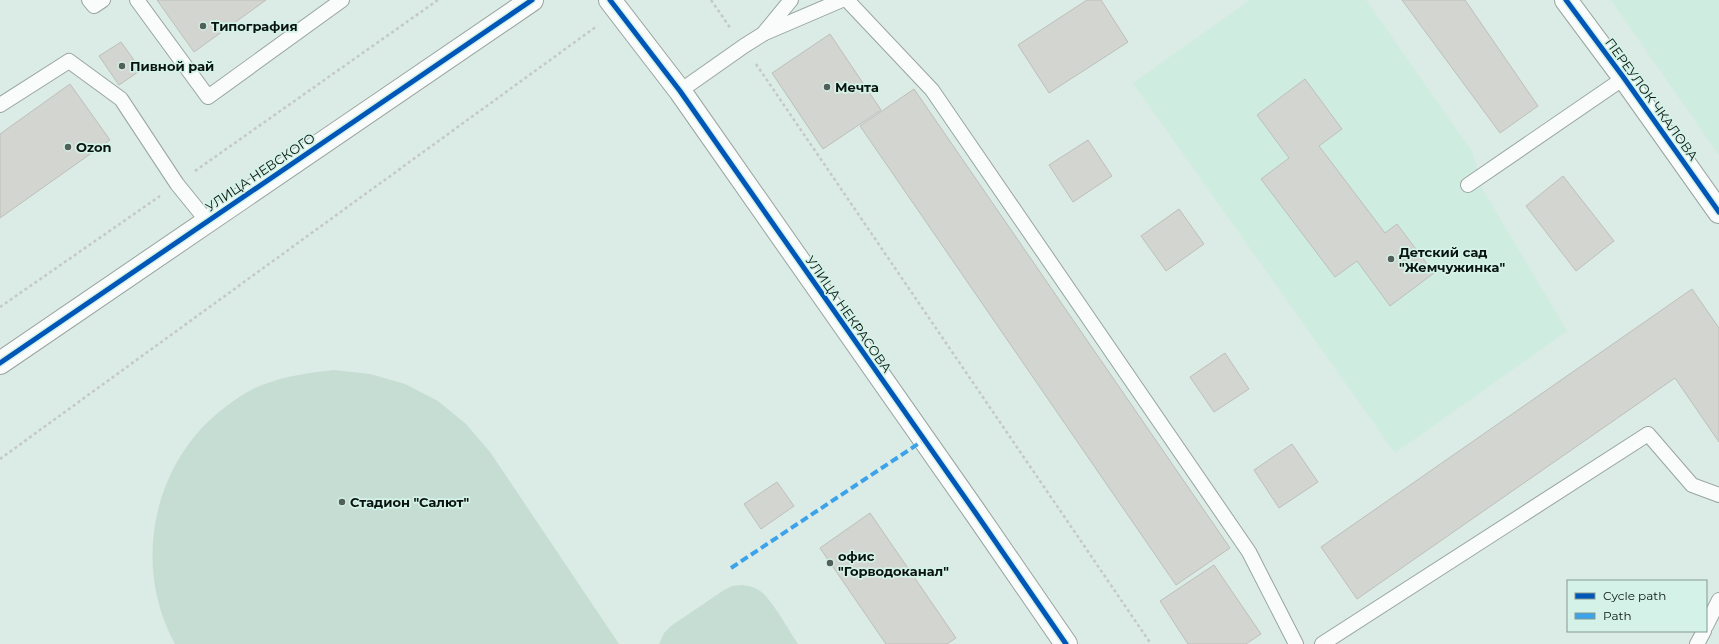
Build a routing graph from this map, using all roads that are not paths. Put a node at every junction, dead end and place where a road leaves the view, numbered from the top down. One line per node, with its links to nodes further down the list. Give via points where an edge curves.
1 (90, 0): 2 (lane, via 94,6)
2 (103, 0)
3 (138, 0): 4 (lane, via 208,97)
4 (342, 0)
5 (532, 0): 17 (street, УЛИЦА НЕВСКОГО)
6 (791, 0): 11 (lane)
7 (842, 0): 11 (lane)
8 (847, 0): 24 (lane, via 932,90 1249,552)
9 (1566, 0): 12 (street, ПЕРЕУЛОК ЧКАЛОВА)
10 (614, 5): 13 (street, УЛИЦА НЕКРАСОВА)
11 (763, 34): 13 (lane)
12 (1624, 78): 15 (lane); 16 (street, ПЕРЕУЛОК ЧКАЛОВА)
13 (680, 91): 23 (street, УЛИЦА НЕКРАСОВА)
14 (0, 105): 17 (lane, via 68,61 121,99 177,184)
15 (1468, 186)
16 (1719, 212)
17 (207, 221): 18 (street, УЛИЦА НЕВСКОГО)
18 (0, 363)
19 (1719, 495): 25 (lane, via 1692,485 1648,434)
20 (1719, 600): 21 (lane)
21 (1707, 624)
22 (1703, 632): 26 (lane)
23 (1066, 644)
24 (1296, 644)
25 (1322, 644)
26 (1697, 644)

